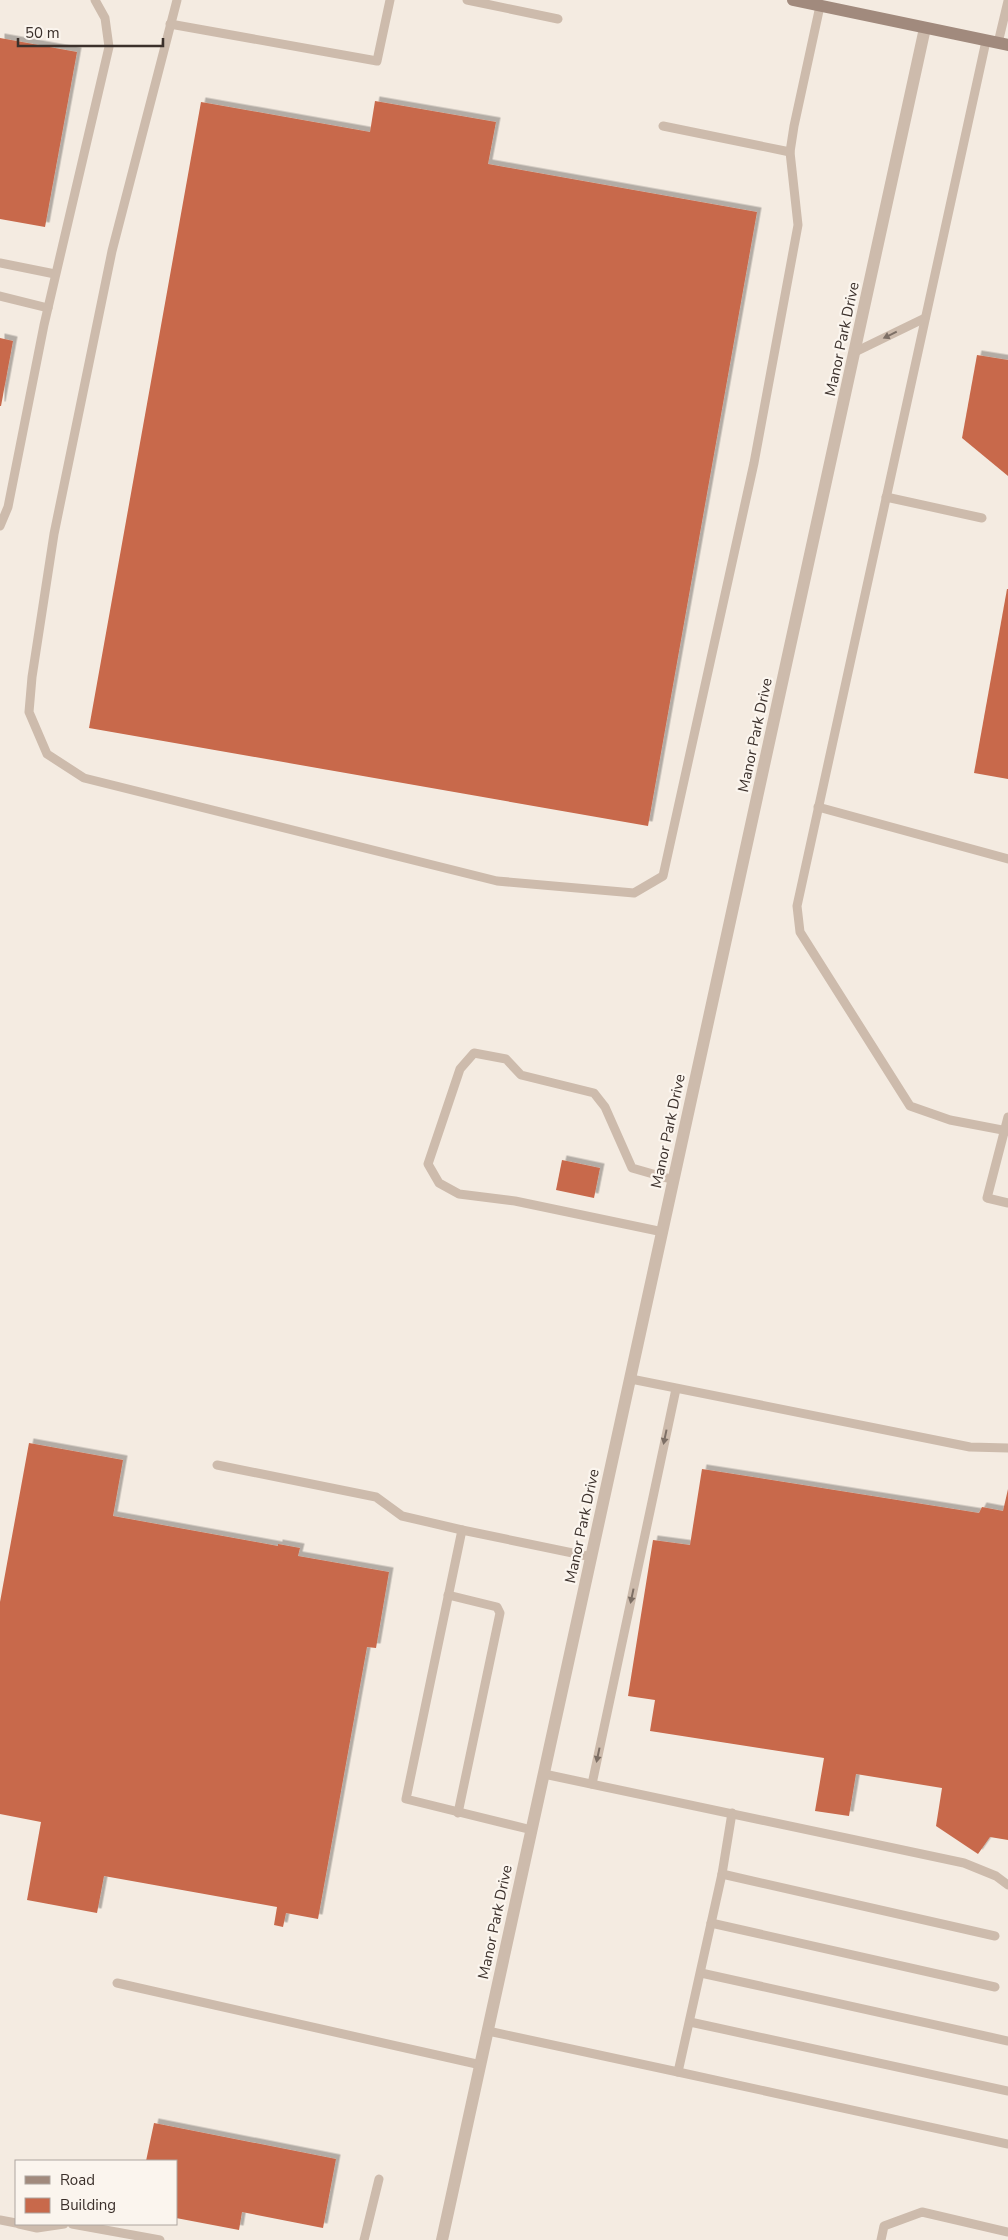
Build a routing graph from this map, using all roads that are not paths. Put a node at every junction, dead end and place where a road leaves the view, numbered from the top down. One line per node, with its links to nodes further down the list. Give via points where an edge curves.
1 (95, 0): 15 (lane, via 105,18 109,47)
2 (177, 0): 9 (lane)
3 (390, 0): 9 (lane, via 376,61)
4 (467, 0): 8 (lane)
5 (793, 0): 7 (main road)
6 (1008, 1): 11 (lane)
7 (820, 6): 10 (main road); 13 (lane)
8 (558, 19)
9 (170, 24): 13 (lane, via 112,250 60,504 33,668 29,712 47,754 84,778 497,881 634,893 663,876 754,463 798,224)
10 (925, 28): 11 (main road); 19 (street, Manor Park Drive)
11 (997, 43): 18 (lane)
12 (663, 126): 13 (lane)
13 (790, 152)
14 (0, 262): 15 (lane)
15 (56, 274): 17 (lane)
16 (0, 296): 17 (lane)
17 (48, 308): 22 (lane, via 8,506)
18 (925, 318): 19 (lane, one-way to 19); 20 (lane)
19 (856, 352): 27 (street, Manor Park Drive)
20 (886, 497): 21 (lane); 23 (lane)
21 (982, 518)
22 (0, 526)
23 (818, 807): 24 (lane); 26 (lane, via 797,906 800,932 910,1106 950,1120)
24 (1008, 859)
25 (1008, 1117): 26 (lane)
26 (1006, 1131): 28 (lane, via 987,1198)
27 (674, 1180): 29 (street, Manor Park Drive); 29 (lane, via 632,1168 605,1107 594,1093 521,1075 506,1059 474,1053 460,1069 428,1164 439,1183 459,1194 515,1201)
28 (1008, 1203)
29 (663, 1232): 30 (street, Manor Park Drive)
30 (631, 1379): 31 (lane); 35 (street, Manor Park Drive)
31 (676, 1389): 32 (lane, via 970,1447); 38 (lane, one-way to 38)
32 (1008, 1448)
33 (217, 1465): 34 (lane, via 376,1498 402,1516)
34 (462, 1530): 35 (lane); 36 (lane)
35 (592, 1557): 37 (street, Manor Park Drive)
36 (448, 1595): 39 (lane, via 497,1607 500,1613); 39 (lane, via 405,1796 408,1801)
37 (544, 1774): 38 (lane); 41 (street, Manor Park Drive)
38 (592, 1784): 40 (lane)
39 (458, 1813): 41 (lane)
40 (732, 1813): 42 (lane); 43 (lane, via 964,1863 996,1876)
41 (532, 1830): 50 (street, Manor Park Drive)
42 (722, 1874): 44 (lane); 45 (lane)
43 (1008, 1885)
44 (711, 1923): 46 (lane); 48 (lane)
45 (995, 1936)
46 (701, 1973): 49 (lane); 51 (lane)
47 (117, 1983): 52 (lane)
48 (995, 1987)
49 (690, 2022): 53 (lane); 54 (lane)
50 (488, 2031): 52 (street, Manor Park Drive); 53 (lane)
51 (1008, 2041)
52 (481, 2065): 65 (street, Manor Park Drive)
53 (678, 2072): 55 (lane)
54 (1008, 2091)
55 (1008, 2144)
56 (379, 2179): 64 (lane)
57 (0, 2220): 58 (lane)
58 (15, 2222)
59 (26, 2225): 60 (lane, via 37,2228)
60 (57, 2225)
61 (78, 2225): 63 (lane)
62 (1008, 2232): 66 (lane, via 922,2212 884,2226)
63 (160, 2240)
64 (364, 2240)
65 (442, 2240)
66 (881, 2240)

